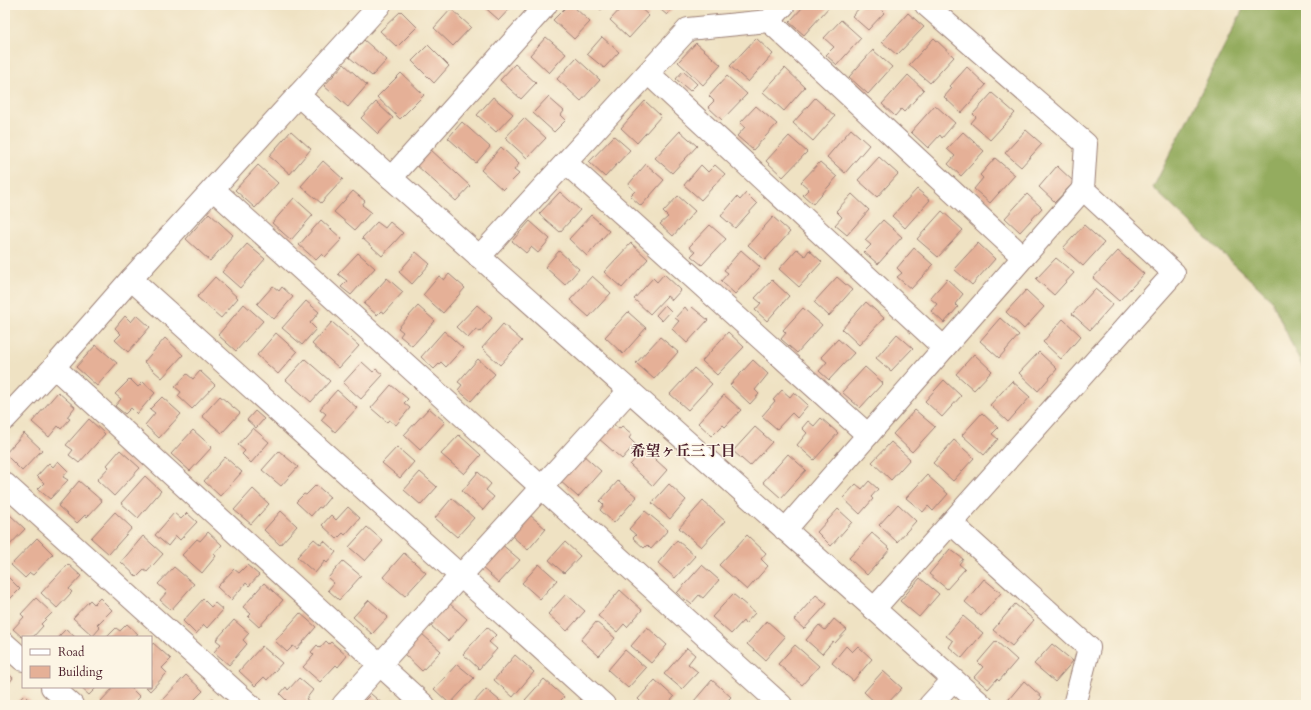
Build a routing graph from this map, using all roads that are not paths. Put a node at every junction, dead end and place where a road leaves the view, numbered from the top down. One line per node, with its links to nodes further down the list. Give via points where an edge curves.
1 (380, 5): 7 (street)
2 (546, 5): 9 (street)
3 (784, 5): 5 (street)
4 (926, 5): 11 (street, via 1086,144)
5 (769, 21): 6 (street, via 688,29); 13 (street)
6 (648, 73): 8 (street); 15 (street)
7 (298, 95): 9 (street); 10 (street)
8 (566, 163): 12 (street); 19 (street)
9 (391, 178): 12 (street)
10 (213, 189): 14 (street); 21 (street)
11 (1082, 189): 13 (street); 22 (street, via 1174,272)
12 (480, 257): 17 (street)
13 (1023, 257): 15 (street)
14 (131, 279): 16 (street); 24 (street)
15 (944, 348): 19 (street)
16 (54, 367): 18 (street); 28 (street)
17 (629, 391): 21 (street); 23 (street)
18 (5, 419)
19 (868, 435): 23 (street)
20 (5, 484): 32 (street)
21 (542, 487): 24 (street); 36 (street)
22 (951, 523): 25 (street); 39 (street, via 1089,648)
23 (785, 530): 25 (street)
24 (461, 576): 28 (street); 35 (street)
25 (874, 609): 29 (street)
26 (5, 644): 27 (street)
27 (22, 659)
28 (379, 665): 33 (street); 34 (street)
29 (953, 680): 37 (street); 38 (street)
30 (53, 688): 31 (street)
31 (72, 705)
32 (250, 705)
33 (343, 705)
34 (424, 705)
35 (604, 705)
36 (781, 705)
37 (930, 705)
38 (982, 705)
39 (1074, 705)

